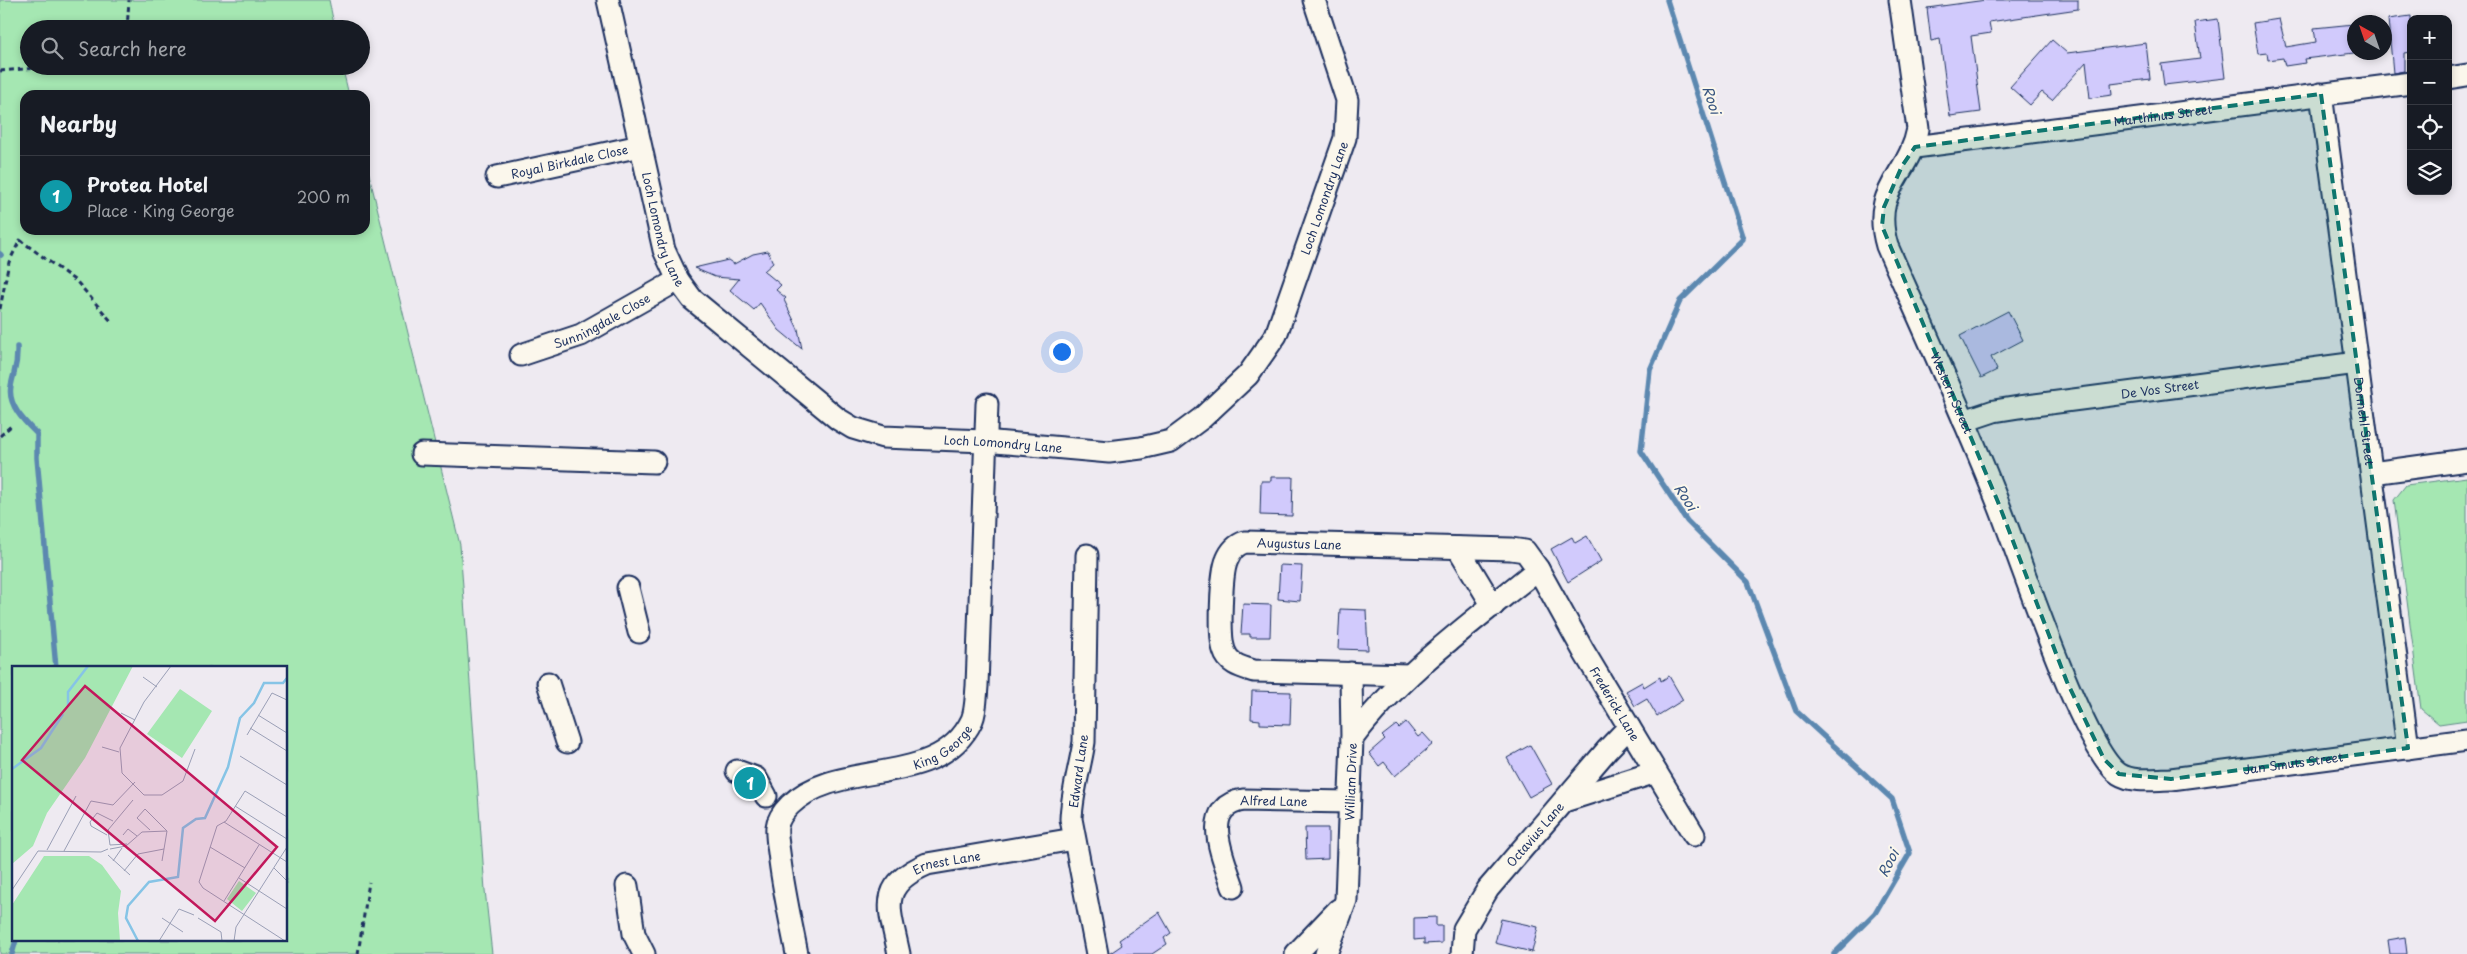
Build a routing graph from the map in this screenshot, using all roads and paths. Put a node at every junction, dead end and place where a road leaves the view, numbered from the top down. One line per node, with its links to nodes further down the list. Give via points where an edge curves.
1 (129, 0): 5 (path)
2 (608, 0): 12 (street, Loch Lomondry Lane)
3 (1314, 0): 24 (street, Loch Lomondry Lane, via 1348,100 1345,138 1276,336 1248,374 1202,418 1172,441 1109,452)
4 (1900, 0): 13 (street, Western Street, via 1917,111)
5 (128, 20)
6 (20, 69): 7 (path)
7 (0, 71)
8 (2467, 75): 9 (street)
9 (2452, 77)
10 (2407, 83): 11 (street, Marthinus Street)
11 (2321, 94): 13 (street, Marthinus Street); 19 (street, Dormehl Street)
12 (640, 146): 14 (street, Royal Birkdale Close); 15 (street, Loch Lomondry Lane, via 664,250)
13 (1915, 147): 21 (street, Western Street, via 1891,185 1882,226 1887,246)
14 (497, 177)
15 (678, 280): 18 (street, Sunningdale Close, via 581,335); 24 (street, Loch Lomondry Lane, via 709,314 853,428 883,437)
16 (0, 309): 17 (path, via 9,262 20,240 77,282)
17 (112, 322)
18 (522, 355)
19 (2357, 363): 21 (street, De Vos Street, via 2019,407); 28 (street, Dormehl Street)
20 (987, 404): 24 (street, King George)
21 (1964, 421): 45 (street, Western Street, via 2091,736 2104,759)
22 (12, 425): 23 (path)
23 (0, 436)
24 (984, 441): 57 (street, King George, via 977,686 973,718 954,745 933,758 910,766 828,782 799,796 784,811 777,828 785,895)
25 (422, 454): 27 (street)
26 (2467, 460): 28 (street)
27 (654, 462)
28 (2372, 473): 42 (street, Dormehl Street)
29 (1458, 548): 31 (street, Augustus Lane, via 1525,551); 33 (street); 35 (street, Augustus Lane, via 1245,542 1235,546 1226,561 1222,608 1224,650 1233,664 1254,671)
30 (1086, 555): 50 (street, Edward Lane, via 1084,742 1072,796)
31 (1538, 569): 33 (street, William Drive); 38 (street, Frederick Lane)
32 (628, 588): 34 (street)
33 (1493, 606): 36 (street, William Drive)
34 (639, 632)
35 (1351, 673): 36 (street, Augustus Lane); 39 (street)
36 (1409, 675): 39 (street, William Drive)
37 (548, 683): 41 (street)
38 (1629, 727): 44 (street, Frederick Lane); 47 (street, Octavius Lane)
39 (1352, 739): 48 (street, William Drive)
40 (2467, 740): 42 (street, Jan Smuts Street)
41 (568, 742)
42 (2408, 748): 45 (street, Jan Smuts Street, via 2171,779 2134,778)
43 (737, 771): 46 (street, via 756,778)
44 (1656, 772): 47 (street); 49 (street, Frederick Lane)
45 (2119, 774)
46 (766, 796)
47 (1564, 801): 62 (street, Octavius Lane, via 1475,908 1464,929)
48 (1349, 802): 53 (street, Alfred Lane, via 1244,800 1229,804 1219,815 1217,835); 54 (street, William Drive)
49 (1694, 835)
50 (1074, 839): 58 (street, Ernest Lane, via 927,864 911,871 892,888 890,911); 59 (street, Edward Lane)
51 (369, 882): 55 (path)
52 (627, 886): 56 (street, via 634,934)
53 (1233, 887)
54 (1346, 900): 60 (street); 61 (street, William Drive)
55 (358, 954)
56 (644, 954)
57 (797, 954)
58 (899, 954)
59 (1098, 954)
60 (1296, 954)
61 (1326, 954)
62 (1462, 954)

